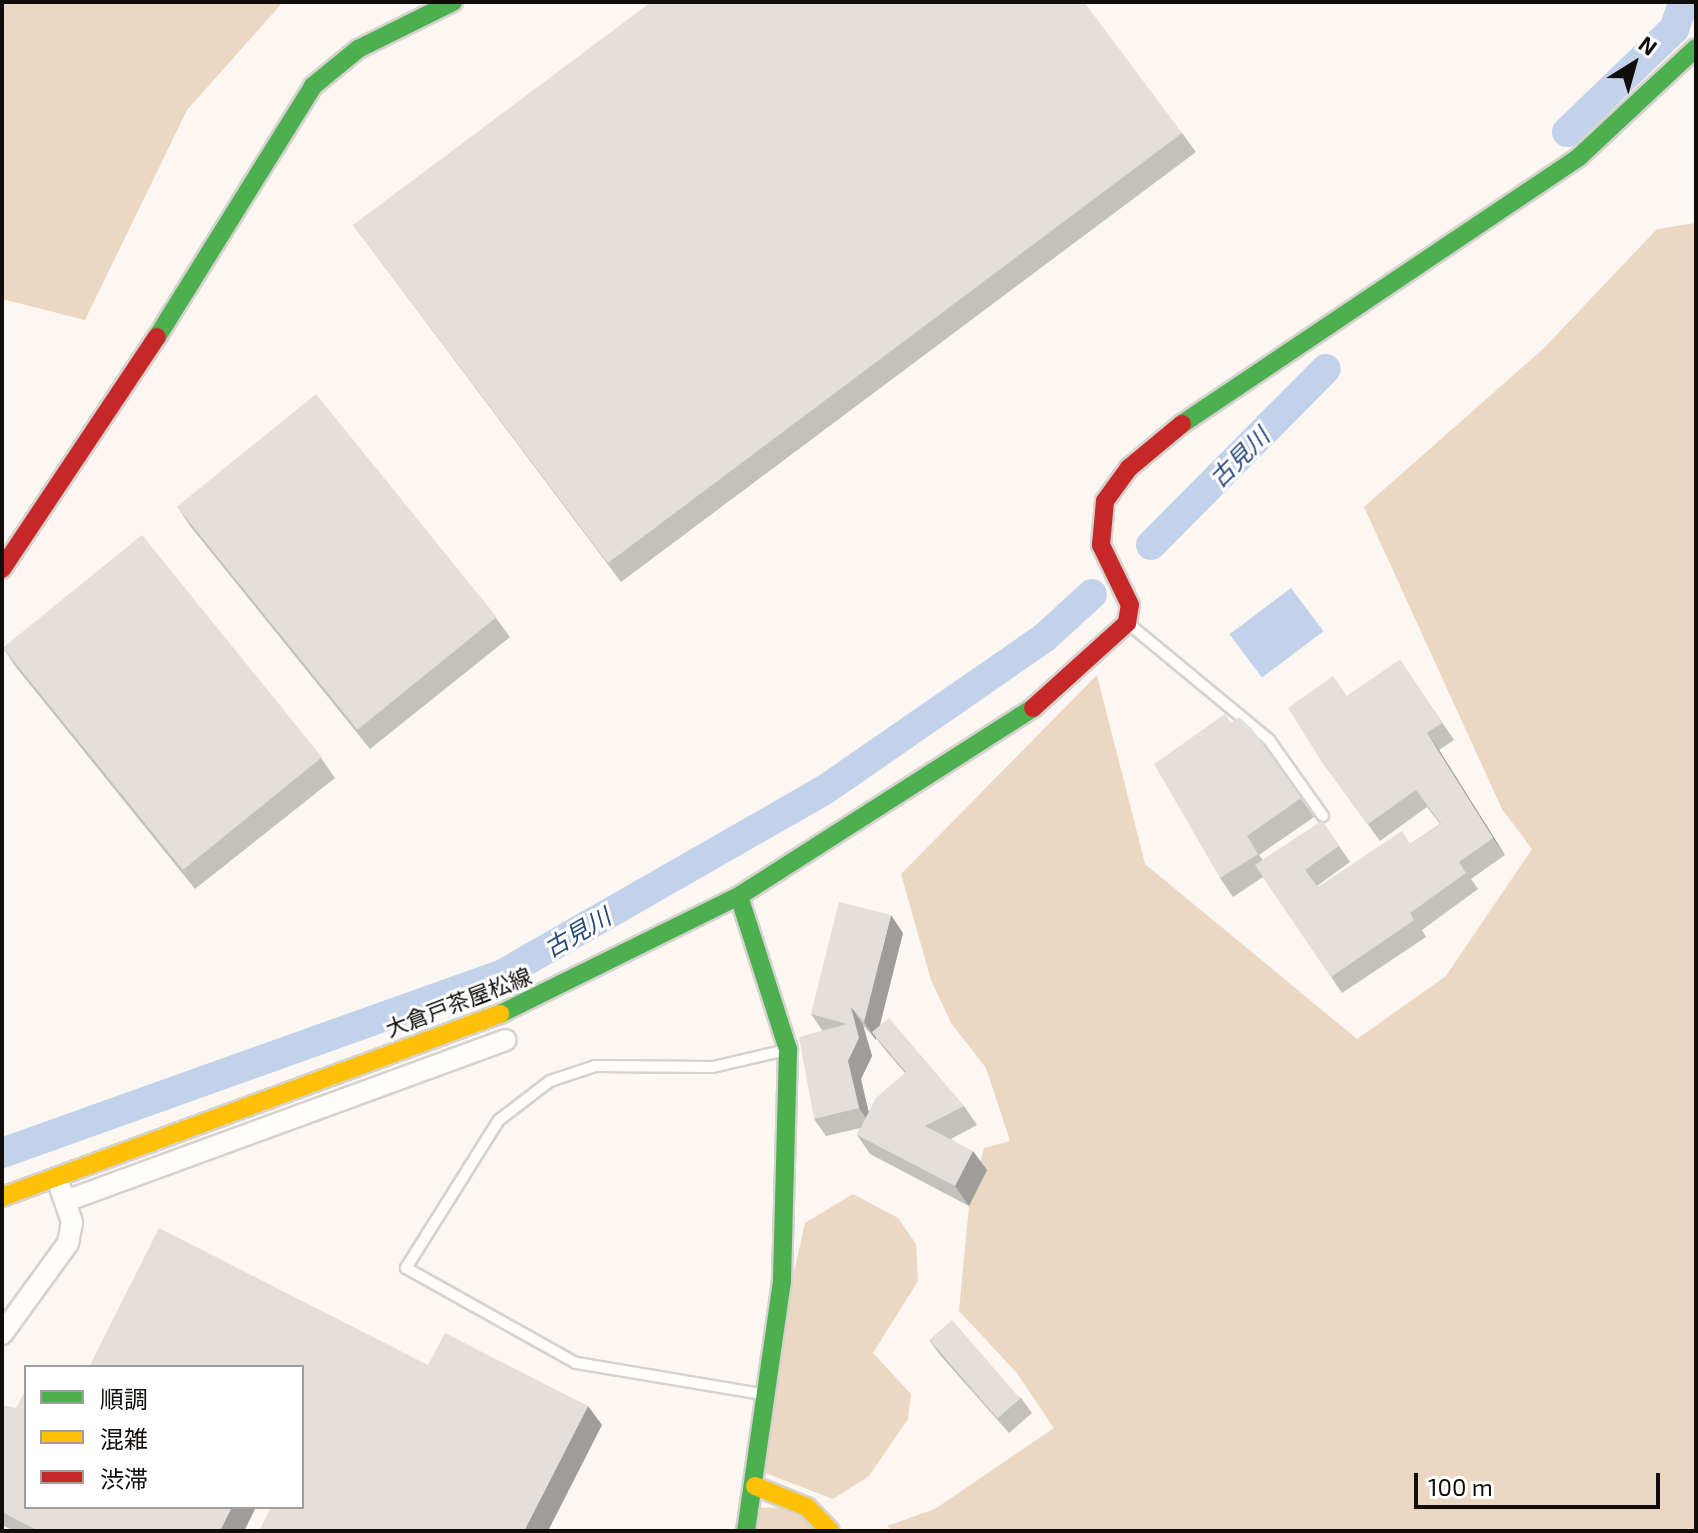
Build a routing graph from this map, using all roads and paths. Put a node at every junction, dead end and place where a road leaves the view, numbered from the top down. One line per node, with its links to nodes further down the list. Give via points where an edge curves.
1 (453, 2): 3 (street, via 358,49 313,86 76,468)
2 (1696, 48): 4 (street, via 1579,157 1199,411 1129,468 1105,501 1101,545 1130,605)
3 (2, 569)
4 (1127, 623): 5 (lane, via 1269,740); 6 (street, 大倉戸茶屋松線, via 1024,716)
5 (1323, 816)
6 (739, 896): 8 (street); 9 (street, 大倉戸茶屋松線, via 532,1002)
7 (505, 1040): 11 (street)
8 (788, 1050): 13 (street, via 782,1281); 13 (lane, via 713,1067 595,1066 550,1081 499,1120 406,1268 576,1363)
9 (56, 1177): 10 (street, 大倉戸茶屋松線); 11 (street)
10 (2, 1197)
11 (66, 1201): 12 (street, via 68,1243)
12 (2, 1334)
13 (762, 1394): 14 (street)
14 (755, 1486): 15 (street); 16 (street, via 807,1507)
15 (746, 1531)
16 (830, 1531)

